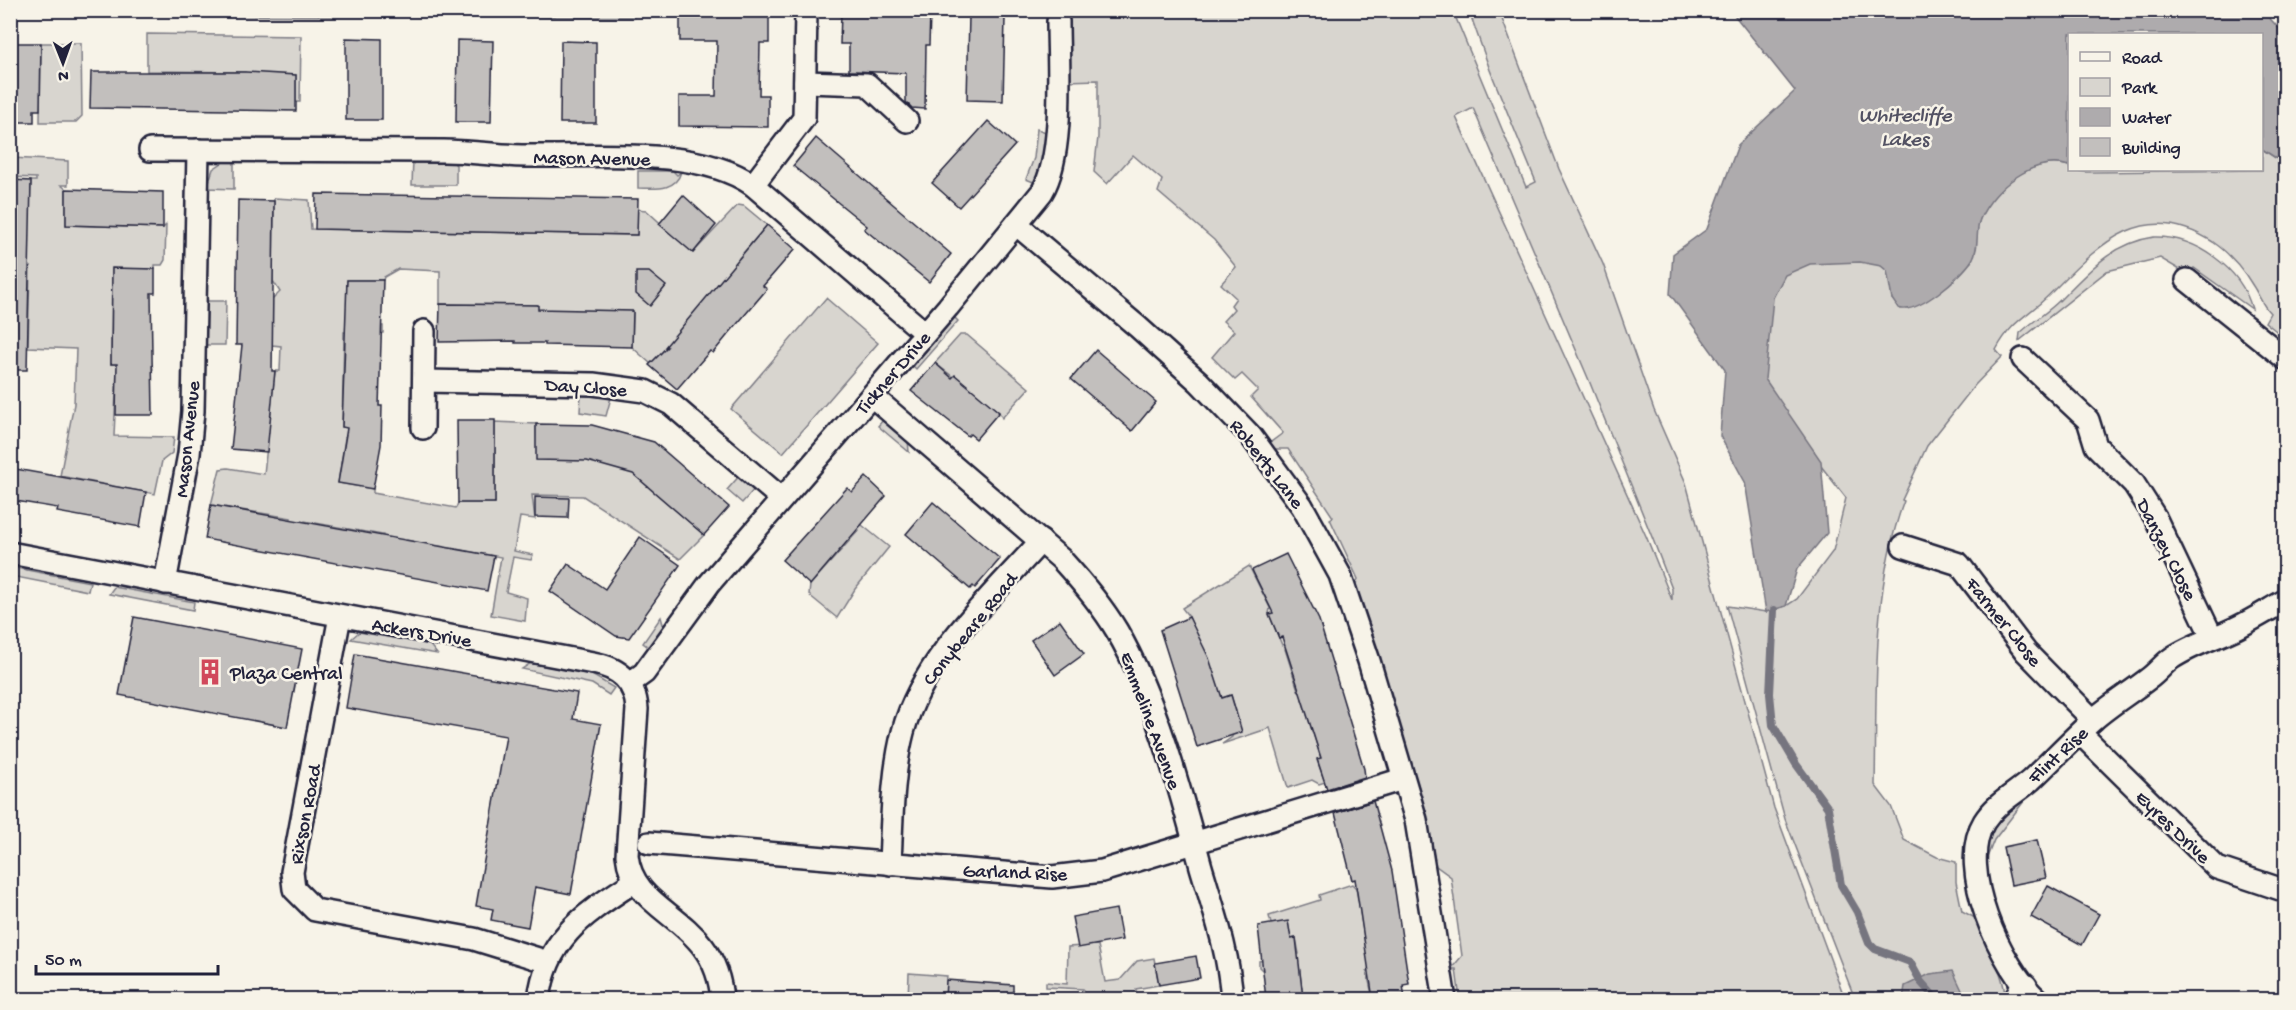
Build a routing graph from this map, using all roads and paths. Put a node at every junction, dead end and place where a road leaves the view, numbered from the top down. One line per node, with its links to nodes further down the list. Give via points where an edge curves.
1 (806, 12): 3 (street)
2 (1058, 21): 8 (street, Tickner Drive, via 1054,158 1045,188)
3 (805, 82): 4 (street, via 867,84); 7 (street, via 803,121)
4 (907, 121)
5 (150, 150): 6 (street, Mason Avenue)
6 (198, 150): 7 (street, Mason Avenue, via 444,151 660,158 713,165); 21 (street, Mason Avenue, via 193,411)
7 (753, 185): 11 (street, Mason Avenue)
8 (1017, 225): 11 (street, Tickner Drive); 27 (street, Roberts Lane, via 1199,382 1250,435 1302,506 1340,574)
9 (2187, 280): 13 (street)
10 (424, 331): 14 (street)
11 (925, 333): 15 (street, Tickner Drive)
12 (2024, 359): 24 (street, Danzey Close, via 2088,420 2096,446 2133,484 2155,517)
13 (2286, 359)
14 (424, 381): 16 (street); 17 (street, Day Close, via 593,384 645,391 671,404)
15 (872, 396): 17 (street, Tickner Drive); 18 (street, Emmeline Avenue)
16 (423, 428)
17 (782, 499): 25 (street, Tickner Drive, via 696,600 644,673)
18 (1041, 541): 29 (street, Emmeline Avenue, via 1087,588 1128,651 1151,705); 30 (street, Conybeare Road, via 951,644 920,686 898,759)
19 (1903, 546): 26 (street, Farmer Close, via 1959,564)
20 (10, 553): 21 (street, Ackers Drive)
21 (165, 583): 23 (street, Ackers Drive)
22 (2286, 600): 24 (street, Flint Rise, via 2237,628)
23 (340, 616): 25 (street, Ackers Drive, via 602,664); 33 (street, Rixson Road, via 292,872 294,889 315,910 474,939)
24 (2212, 637): 26 (street, Flint Rise, via 2169,660)
25 (630, 683): 31 (street, via 637,717 627,855)
26 (2087, 726): 32 (street, Eyres Drive, via 2217,868); 34 (street, Flint Rise, via 2031,779 2000,802 1979,832 1976,860 1987,917 2000,951)
27 (1403, 779): 29 (street, Garland Rise); 38 (street, Roberts Lane, via 1422,851)
28 (649, 843): 30 (street, Garland Rise)
29 (1195, 843): 30 (street, Garland Rise, via 1102,871 1052,877); 37 (street, Emmeline Avenue, via 1221,929)
30 (890, 864)
31 (635, 881): 33 (street, via 577,921); 36 (street, via 705,946 717,971)
32 (2286, 891)
33 (548, 962): 35 (street)
34 (2026, 995)
35 (539, 999)
36 (722, 999)
37 (1232, 999)
38 (1445, 999)

